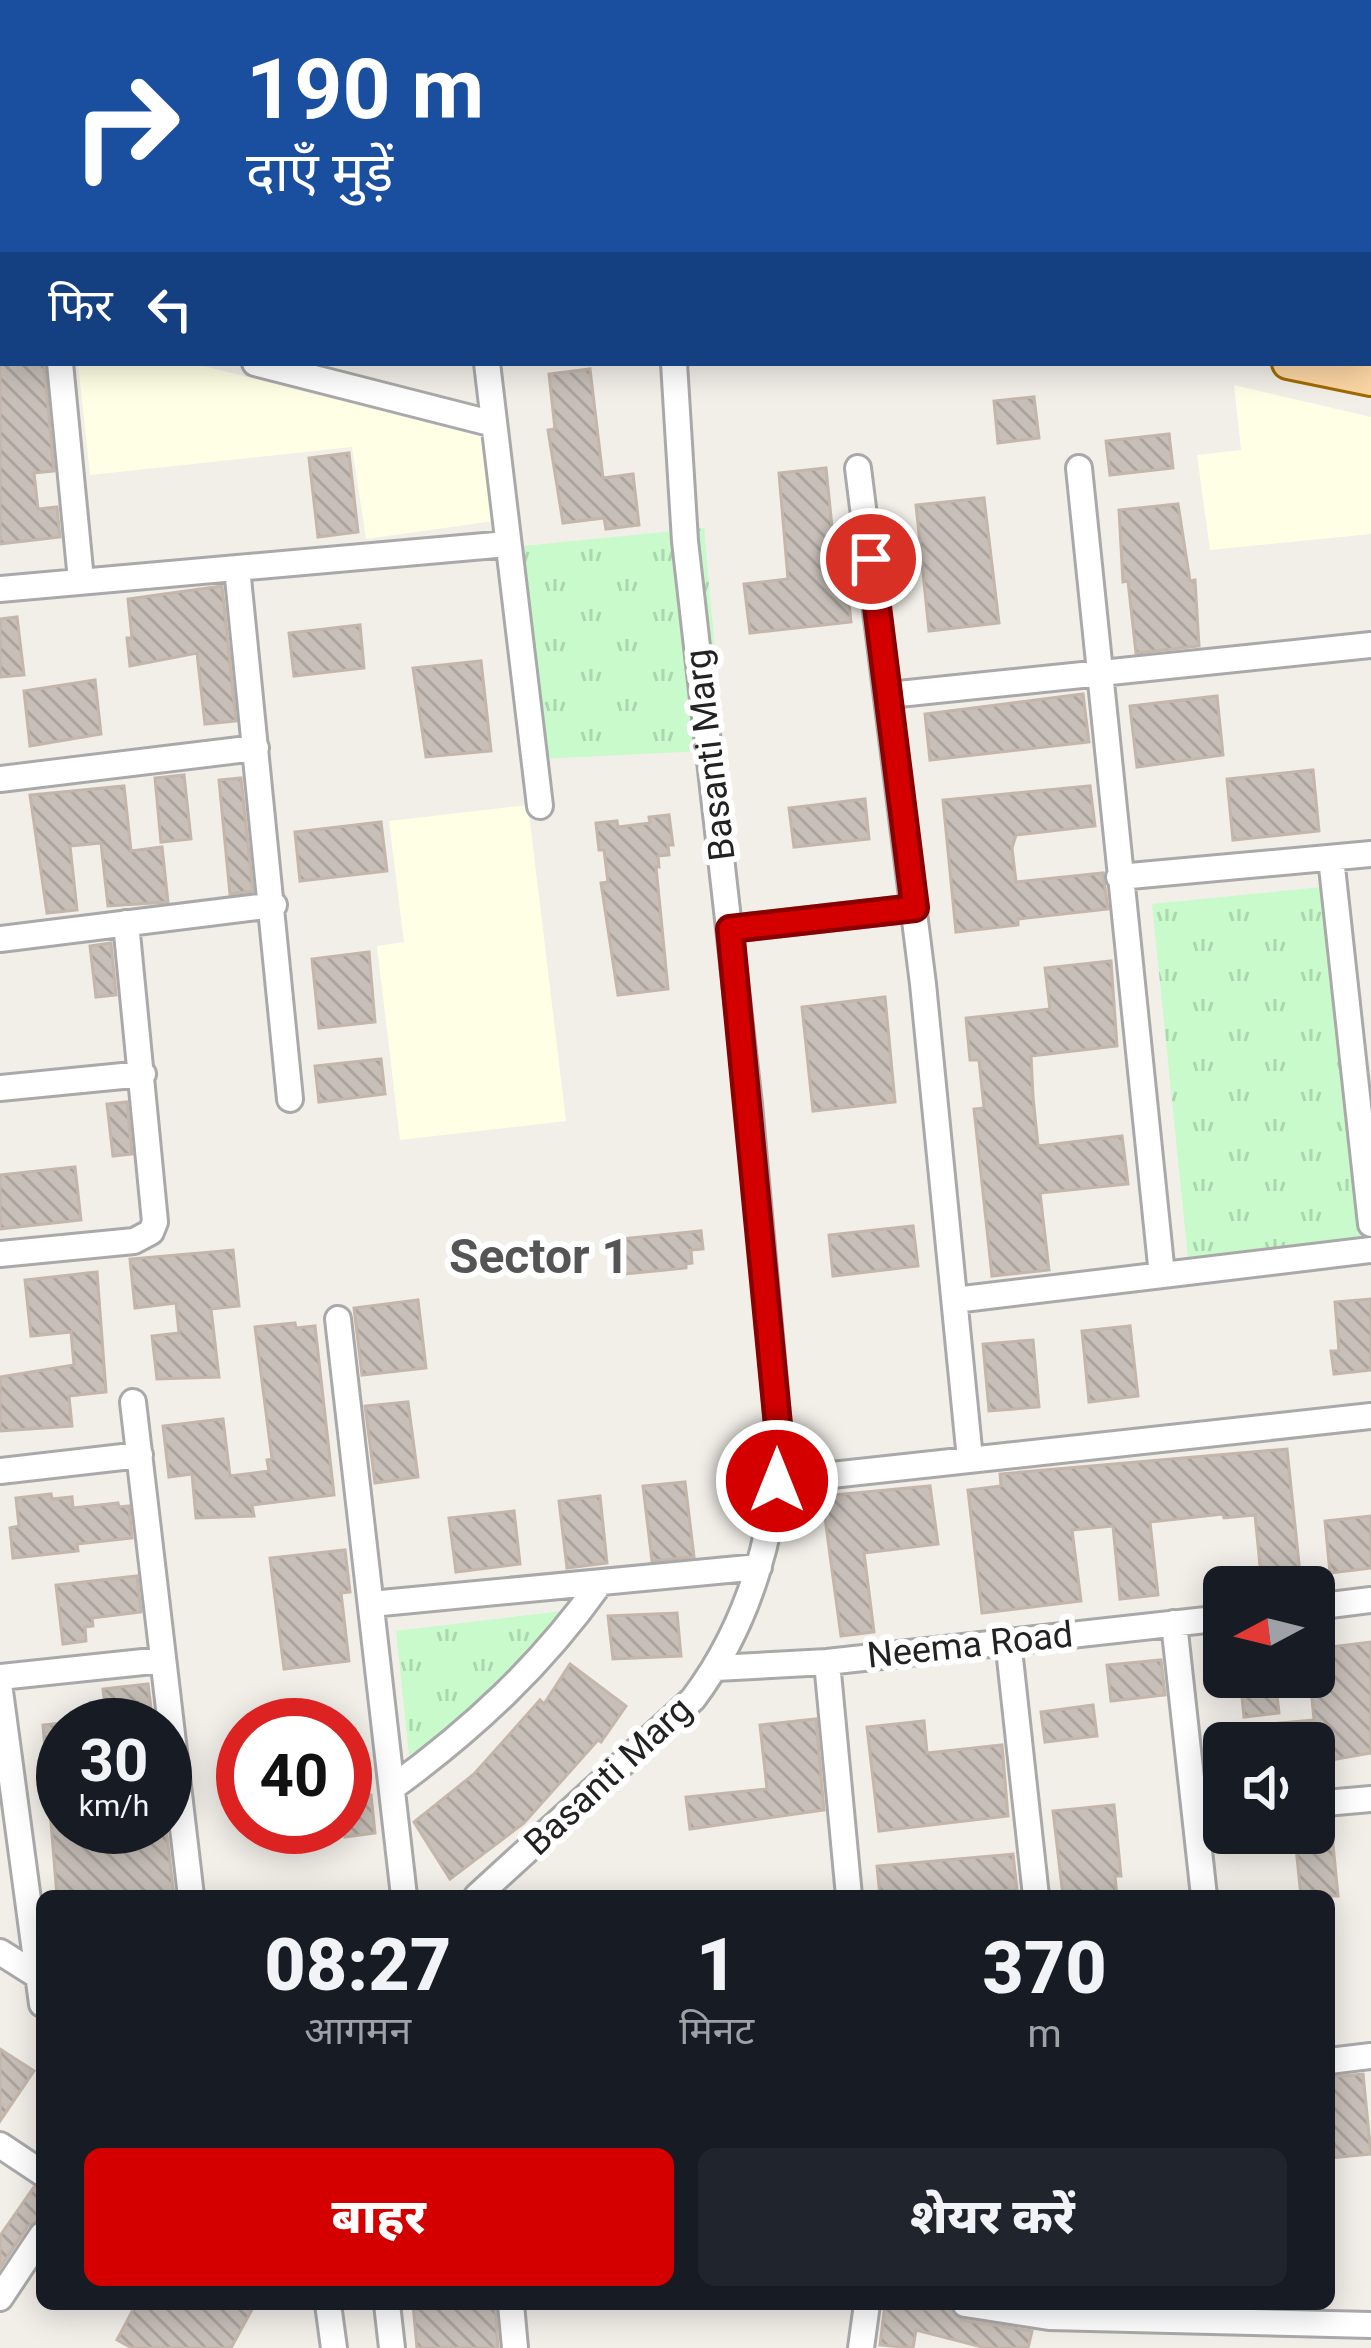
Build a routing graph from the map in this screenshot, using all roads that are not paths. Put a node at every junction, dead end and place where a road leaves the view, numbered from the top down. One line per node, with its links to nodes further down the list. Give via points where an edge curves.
1 (60, 366): 12 (street)
2 (267, 366): 7 (street)
3 (487, 366): 7 (street)
4 (674, 366): 26 (street, Basanti Marg)
5 (1303, 366): 6 (main road)
6 (1371, 380)
7 (494, 424): 10 (street)
8 (858, 468): 16 (street)
9 (1079, 468): 15 (street)
10 (507, 544): 11 (street); 19 (street)
11 (238, 568): 12 (street); 17 (street)
12 (81, 580): 13 (street)
13 (0, 589)
14 (1371, 645): 15 (street)
15 (1102, 672): 16 (street); 22 (street)
16 (889, 695): 24 (street)
17 (256, 748): 18 (street); 23 (street)
18 (0, 779)
19 (540, 806)
20 (1371, 854): 21 (street)
21 (1331, 859): 22 (street); 31 (street)
22 (1119, 877): 34 (street)
23 (274, 905): 25 (street); 30 (street)
24 (915, 908): 26 (street); 35 (street)
25 (127, 923): 27 (street); 28 (street)
26 (730, 929): 42 (street, Basanti Marg)
27 (0, 939)
28 (143, 1074): 29 (street); 33 (street, via 151,1232 134,1241)
29 (0, 1088)
30 (290, 1099)
31 (1371, 1224)
32 (1371, 1250): 34 (street)
33 (0, 1254)
34 (1162, 1275): 35 (street)
35 (955, 1300): 40 (street)
36 (338, 1319): 46 (street)
37 (133, 1402): 39 (street)
38 (1371, 1416): 40 (street)
39 (140, 1455): 41 (street); 51 (street)
40 (970, 1459): 42 (street)
41 (0, 1471)
42 (777, 1481): 43 (street, Basanti Marg)
43 (759, 1567): 44 (street); 53 (street, Basanti Marg)
44 (600, 1582): 46 (street); 56 (street, via 517,1685)
45 (1371, 1600): 47 (street)
46 (371, 1604): 56 (street)
47 (1335, 1604)
48 (1203, 1621): 49 (street, Neema Road)
49 (1174, 1624): 50 (street, Neema Road); 60 (street)
50 (1008, 1640): 52 (street, Neema Road); 65 (street)
51 (162, 1660): 54 (street); 61 (street)
52 (827, 1661): 53 (street, Neema Road); 64 (street)
53 (716, 1668): 63 (street, Basanti Marg, via 694,1700)
54 (0, 1677)
55 (0, 1691): 68 (street)
56 (392, 1788): 62 (street)
57 (1371, 1799): 58 (street)
58 (1335, 1802)
59 (1203, 1815): 60 (street)
60 (1196, 1816): 66 (street)
61 (190, 1890)
62 (403, 1890)
63 (484, 1890)
64 (848, 1890)
65 (1035, 1890)
66 (1203, 1890)
67 (0, 1952): 69 (street)
68 (36, 1961)
69 (36, 1975)
70 (1371, 2056): 71 (street)
71 (1335, 2060)
72 (0, 2145): 73 (street)
73 (36, 2169)
74 (36, 2245): 75 (street)
75 (0, 2299)
76 (329, 2310): 83 (street)
77 (388, 2310): 84 (street)
78 (512, 2310): 85 (street)
79 (866, 2310): 86 (street)
80 (1001, 2310): 81 (street, via 1049,2318)
81 (1243, 2313): 82 (street)
82 (1371, 2325)
83 (334, 2348)
84 (392, 2348)
85 (515, 2348)
86 (861, 2348)

